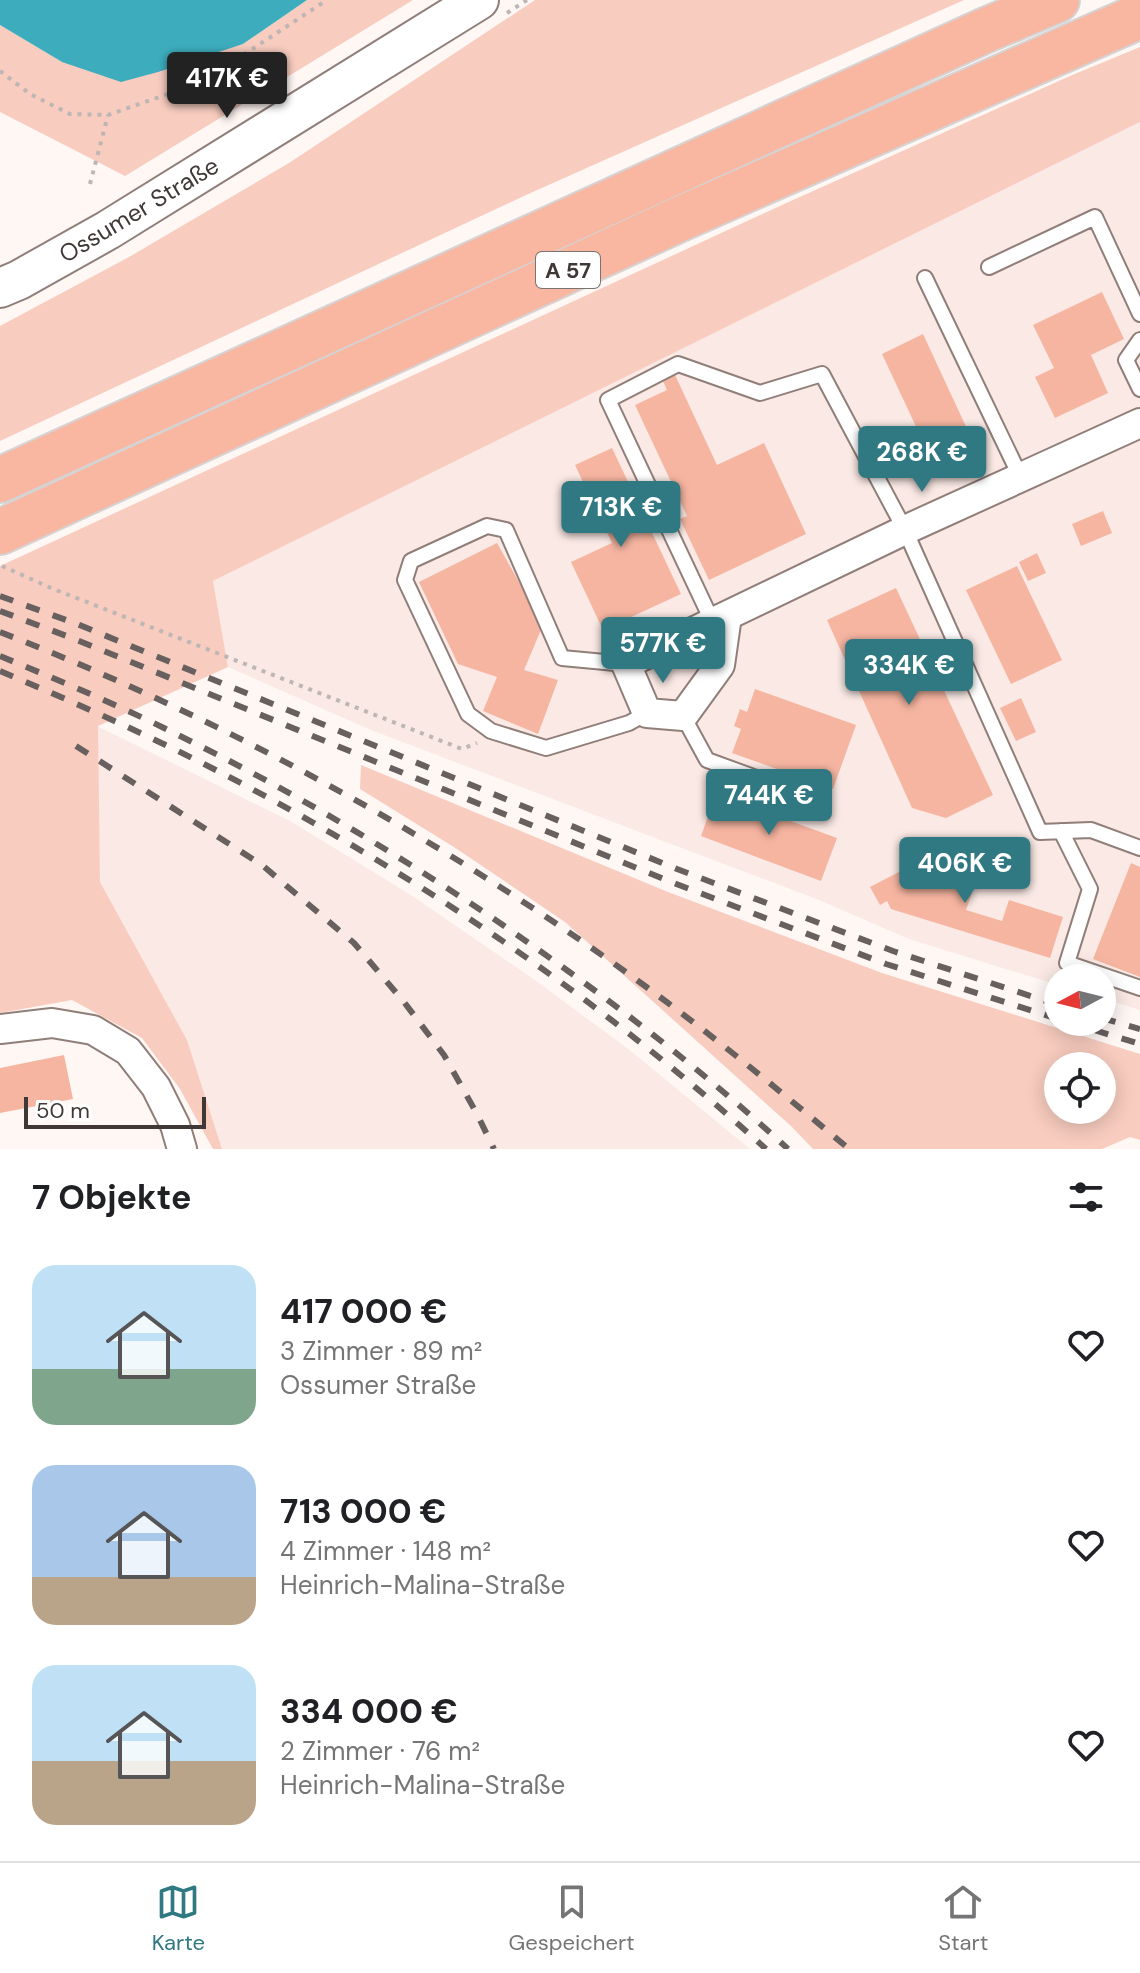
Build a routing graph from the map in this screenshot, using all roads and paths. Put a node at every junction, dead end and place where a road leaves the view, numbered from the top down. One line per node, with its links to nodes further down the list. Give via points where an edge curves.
1 (327, 0): 6 (path, via 202,82)
2 (479, 0): 10 (main road, Ossumer Straße, via 108,230)
3 (1057, 0): 16 (highway, A 57)
4 (1140, 16): 18 (highway, A 57, via 682,218)
5 (0, 71): 6 (path, via 70,114)
6 (108, 115): 7 (path)
7 (90, 184)
8 (989, 267): 11 (lane, via 1095,217)
9 (925, 278): 15 (lane)
10 (0, 288)
11 (1140, 314)
12 (1140, 340): 13 (lane, via 1126,360)
13 (1140, 389)
14 (1140, 423): 15 (street)
15 (1021, 478): 17 (street)
16 (0, 480)
17 (905, 530): 20 (street); 20 (lane, via 822,374 760,393 678,364 608,400); 26 (lane, via 1040,832)
18 (0, 532)
19 (0, 565): 24 (path, via 462,749 487,740)
20 (720, 620): 21 (street); 23 (street, via 720,665)
21 (626, 664): 22 (street); 24 (lane, via 562,658 506,530 487,526 411,561 405,580 468,714)
22 (647, 713): 23 (street); 24 (lane, via 546,748)
23 (683, 716): 25 (lane, via 707,760)
24 (491, 731)
25 (792, 791)
26 (1061, 831): 27 (lane, via 1091,830); 28 (lane, via 1090,889 1067,963)
27 (1140, 848)
28 (1140, 988)
29 (0, 1029): 30 (street, via 52,1023 93,1030 128,1051 156,1087)
30 (182, 1149)

